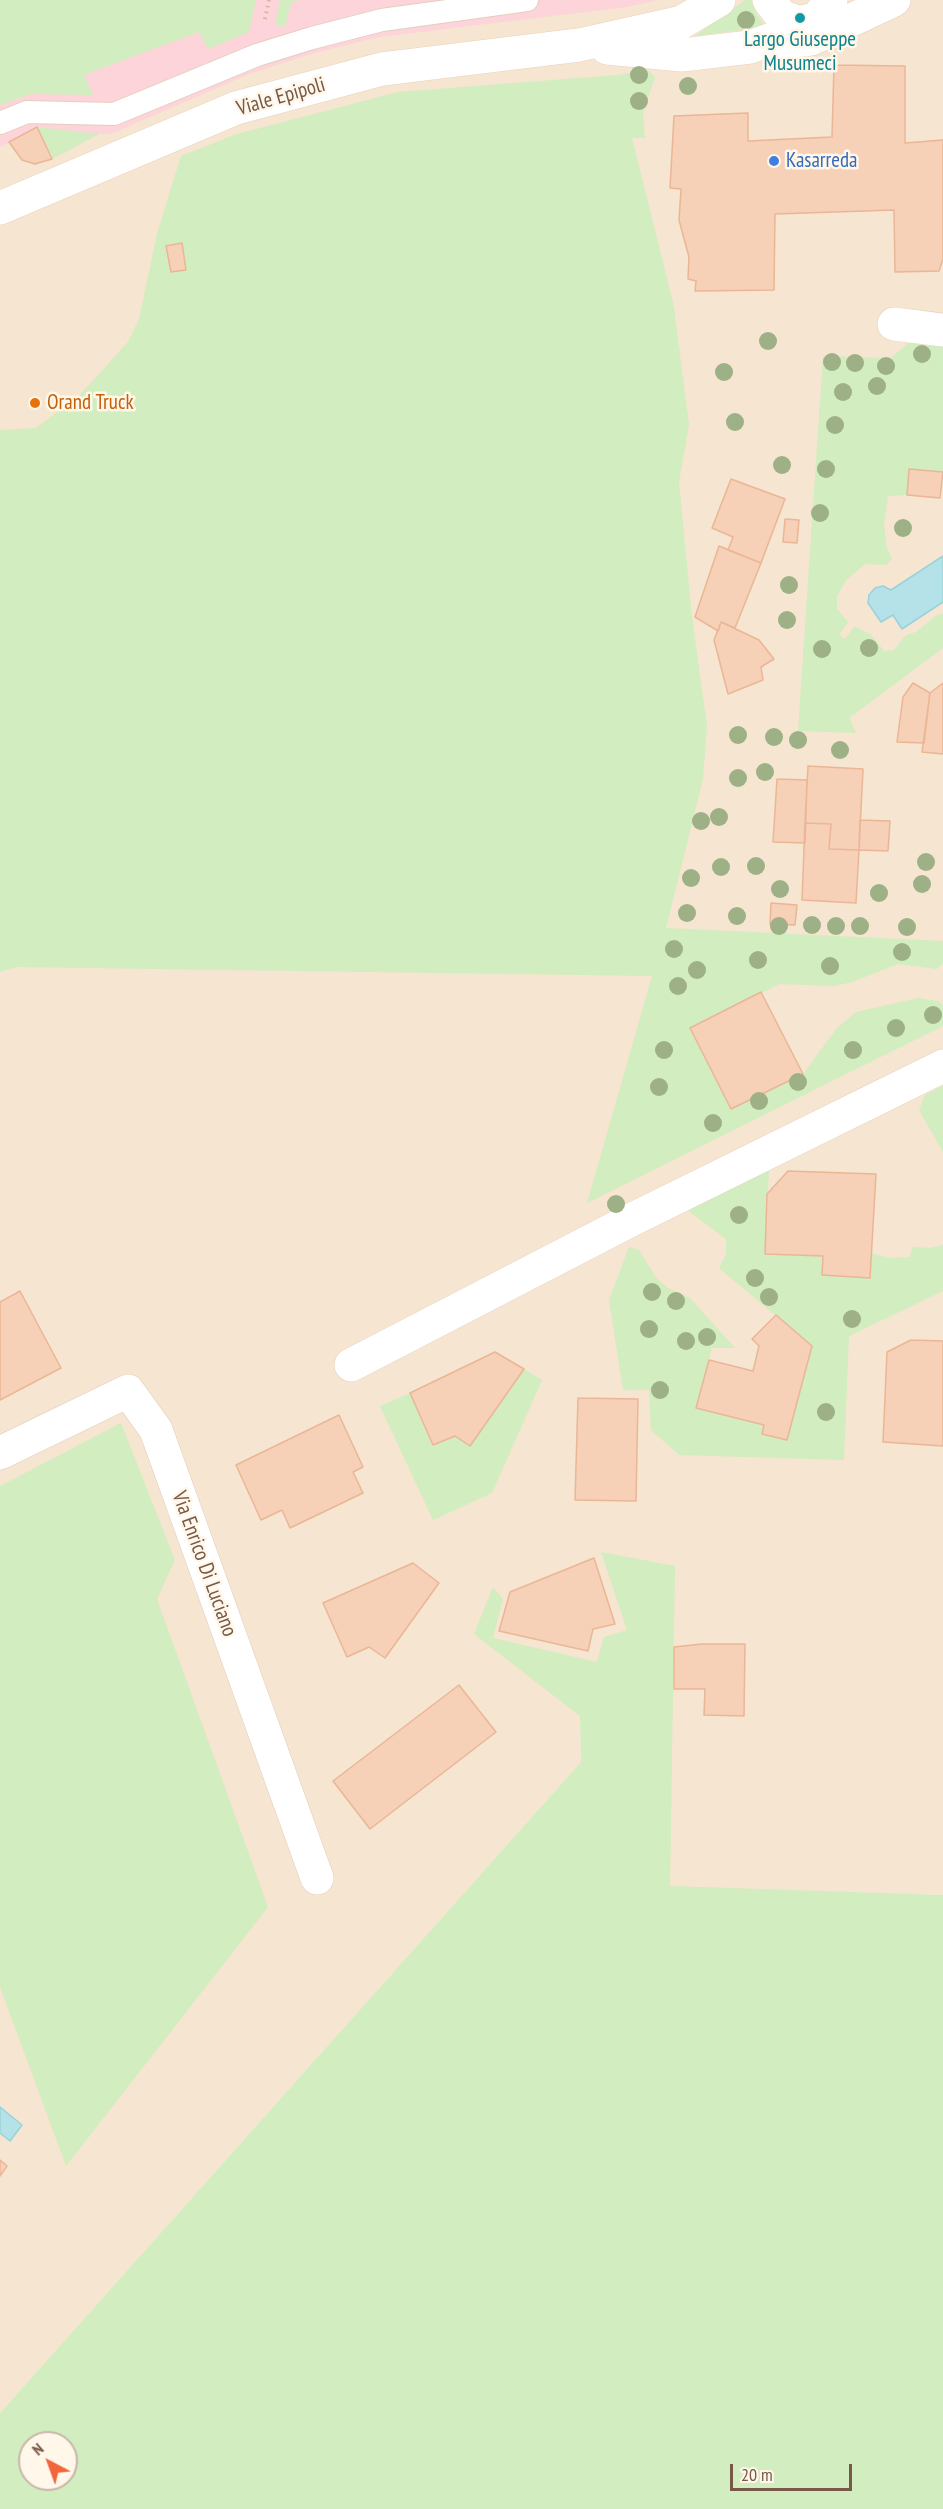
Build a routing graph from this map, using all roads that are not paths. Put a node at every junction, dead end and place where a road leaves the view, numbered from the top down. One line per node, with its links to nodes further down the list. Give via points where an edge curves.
1 (527, 0): 5 (lane)
2 (719, 0): 8 (street, via 682,22)
3 (768, 0): 6 (street, via 782,18 798,22)
4 (894, 0): 7 (street)
5 (494, 2): 10 (lane, via 382,20 312,38 257,55 114,114 27,112)
6 (816, 14): 7 (street); 9 (street, via 780,36)
7 (858, 19): 9 (street, via 811,39)
8 (579, 45): 9 (street, via 682,55); 11 (street, Viale Epipoli, via 382,69 236,108)
9 (750, 47)
10 (0, 123)
11 (0, 208)
12 (894, 324): 13 (street)
13 (943, 330)
14 (943, 1066): 15 (street)
15 (351, 1365)
16 (0, 1453): 17 (street, Via Enrico Di Luciano, via 128,1391 156,1430)
17 (317, 1878)

